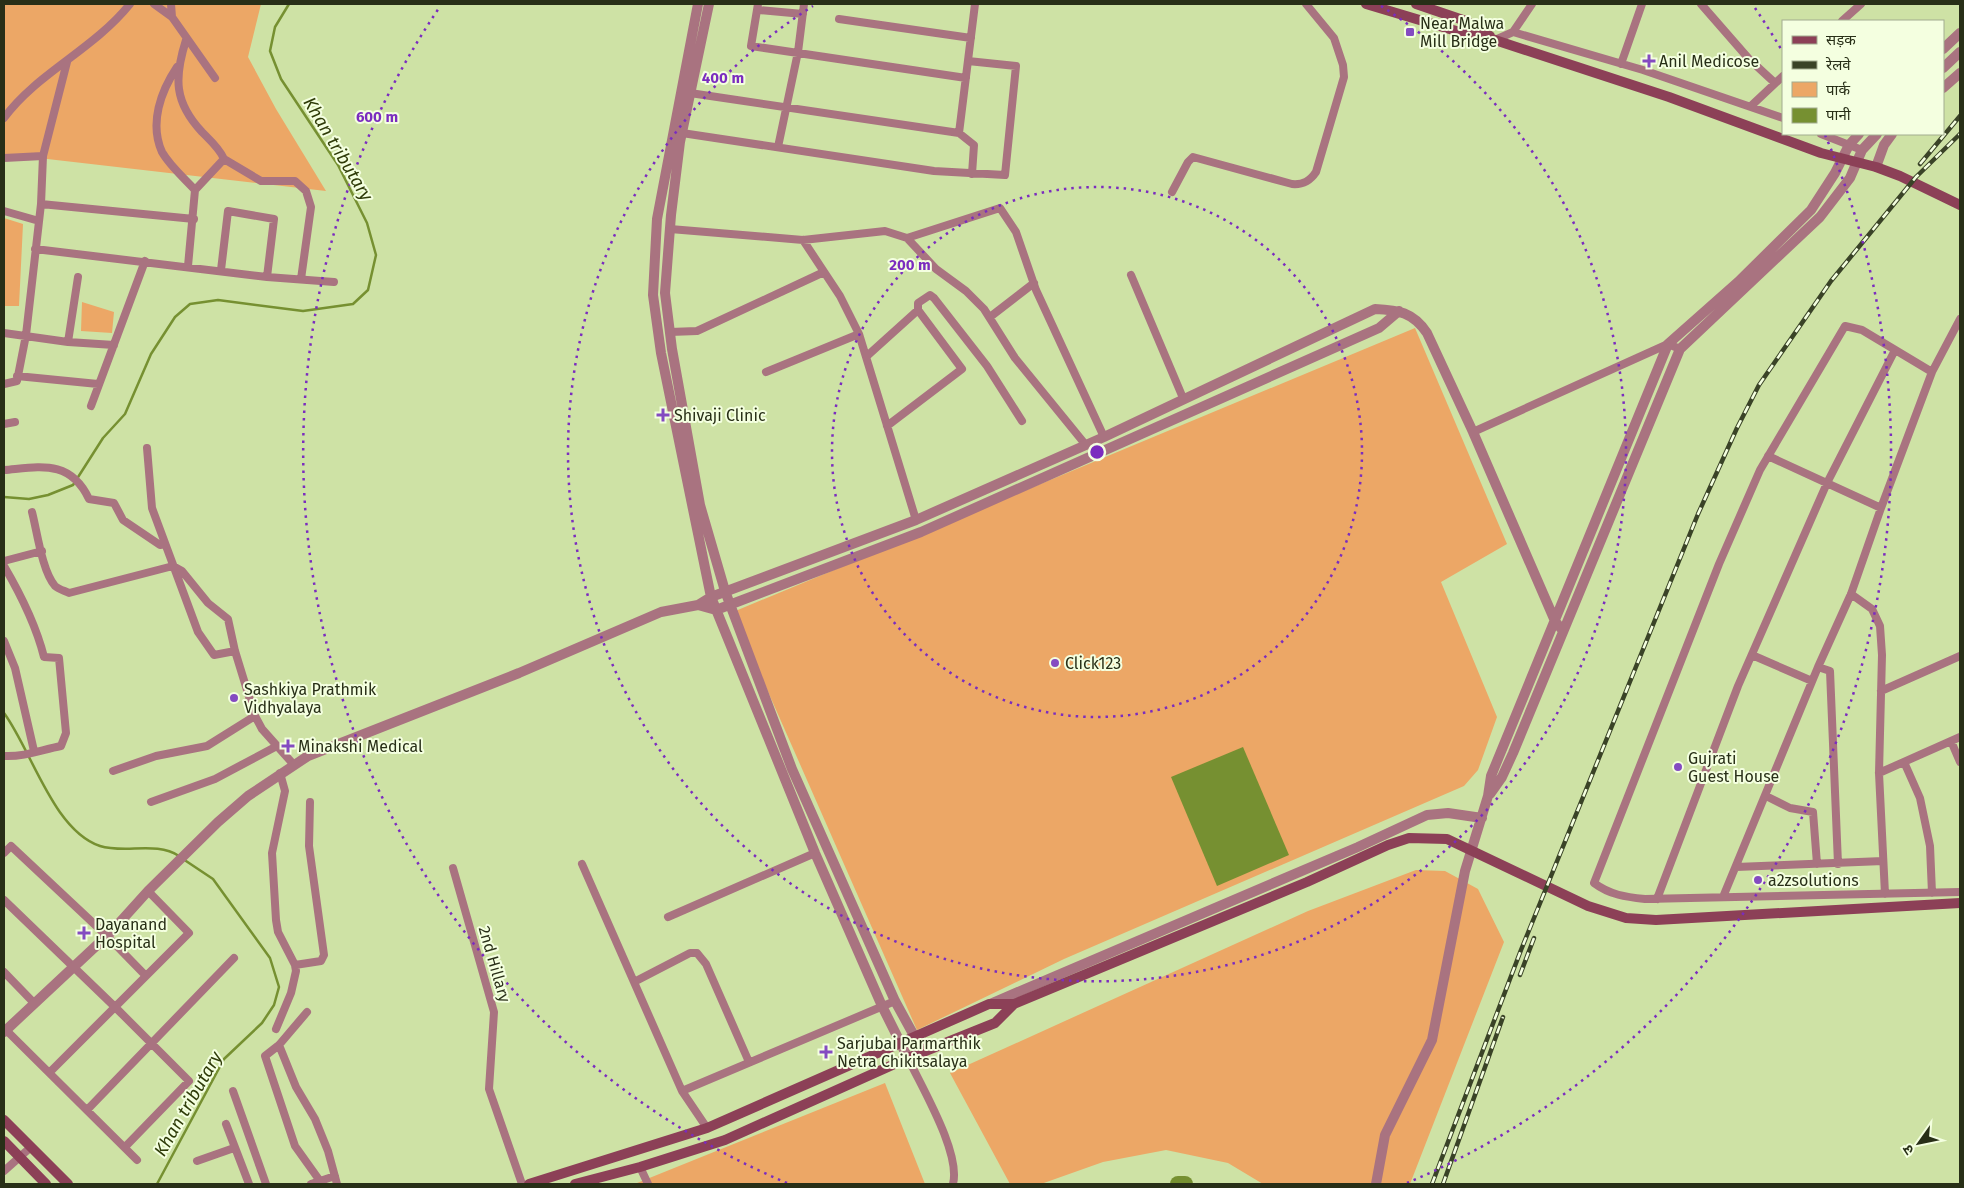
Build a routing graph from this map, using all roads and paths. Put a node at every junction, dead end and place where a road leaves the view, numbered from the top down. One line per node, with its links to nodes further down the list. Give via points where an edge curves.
1 (130, 4): 29 (street, via 103,34)
2 (154, 4): 17 (street)
3 (171, 4): 17 (street)
4 (698, 4): 70 (street, via 657,219)
5 (709, 4): 39 (street)
6 (804, 4): 16 (street)
7 (976, 4): 22 (street)
8 (1306, 4): 59 (street, via 1334,38 1342,57 1344,77 1312,178 1300,185 1292,184 1193,158)
9 (1366, 4): 24 (main road)
10 (1416, 4): 24 (main road, via 1466,21)
11 (1532, 4): 20 (street)
12 (1642, 4): 30 (street)
13 (1701, 4): 37 (street, via 1749,59)
14 (1861, 4): 19 (street)
15 (758, 7): 16 (street); 26 (street, via 751,46)
16 (803, 14): 26 (street)
17 (172, 17): 23 (street)
18 (839, 19): 22 (street)
19 (1843, 20)
20 (1513, 32): 24 (street); 30 (street)
21 (1960, 33): 25 (street)
22 (971, 38): 28 (street)
23 (186, 40): 31 (street); 35 (street)
24 (1495, 40): 56 (main road, via 1669,97 1821,153)
25 (1944, 48)
26 (798, 52): 36 (street); 40 (street)
27 (1960, 52): 32 (street)
28 (968, 61): 36 (street); 57 (street, via 1016,66 1005,175)
29 (67, 62): 42 (street, via 33,87); 53 (street)
30 (1621, 64): 41 (street)
31 (178, 65): 55 (street, via 177,80 184,108); 58 (street, via 165,86 159,106 158,138 171,164)
32 (1944, 67)
33 (1960, 73): 38 (street)
34 (1782, 77): 37 (street)
35 (215, 78)
36 (966, 78): 45 (street)
37 (1775, 83): 41 (street)
38 (1944, 87)
39 (690, 92): 40 (street); 44 (street)
40 (786, 106): 45 (street); 51 (street)
41 (1751, 106): 43 (street)
42 (4, 118)
43 (1782, 118)
44 (682, 133): 51 (street); 65 (street)
45 (960, 133): 57 (street, via 974,145)
46 (1824, 135): 50 (street)
47 (1858, 135): 50 (street)
48 (1876, 135): 52 (street)
49 (1891, 135): 56 (street)
50 (1849, 145): 52 (street); 90 (street, via 1836,173 1811,210 1738,282)
51 (778, 147): 57 (street)
52 (1862, 150): 92 (street, via 1850,178 1820,217)
53 (43, 156): 54 (street); 60 (street)
54 (4, 158)
55 (224, 159): 58 (street); 78 (street, via 261,181 295,181 306,191 311,207)
56 (1876, 167): 61 (main road)
57 (972, 174)
58 (195, 190): 63 (street)
59 (1172, 192)
60 (41, 204): 63 (street); 64 (street)
61 (1960, 205)
62 (4, 211): 64 (street)
63 (194, 219): 72 (street)
64 (39, 221): 68 (street)
65 (670, 229): 67 (street); 71 (street)
66 (907, 238): 67 (street, via 892,232 879,232); 80 (street, via 1000,208 1016,232); 83 (street, via 936,269 966,290)
67 (804, 240): 74 (street)
68 (35, 249): 69 (street); 88 (street)
69 (144, 261): 72 (street); 91 (street)
70 (655, 261): 71 (street); 123 (street, via 653,295 661,353)
71 (667, 261): 85 (street, via 665,292)
72 (188, 266): 73 (street)
73 (221, 270): 76 (street); 76 (street, via 228,212 274,219)
74 (824, 272): 85 (street, via 697,331); 87 (street)
75 (1131, 275): 100 (street)
76 (267, 276): 78 (street)
77 (78, 277): 89 (street)
78 (301, 279): 79 (street)
79 (334, 282)
80 (1034, 283): 83 (street); 107 (street)
81 (918, 310): 94 (street); 102 (street, via 917,304 930,295 934,298 987,366); 105 (street, via 962,369)
82 (1399, 310): 100 (street, via 1375,309); 106 (street, via 1416,318 1427,332); 125 (street, via 1379,328 921,532)
83 (990, 317): 108 (street, via 1015,358)
84 (1960, 320): 96 (street)
85 (670, 332): 121 (street, via 700,505)
86 (4, 333): 88 (street)
87 (859, 334): 94 (street); 95 (street)
88 (26, 335): 89 (street); 97 (street)
89 (68, 342): 91 (street)
90 (1668, 344): 92 (street); 106 (street); 127 (street)
91 (114, 345): 99 (street)
92 (1680, 349): 128 (street)
93 (1895, 350): 96 (street); 110 (street, via 1862,330 1844,326); 112 (street)
94 (867, 356): 105 (street)
95 (766, 372)
96 (1932, 372): 113 (street)
97 (17, 376): 98 (street, via 17,381); 99 (street)
98 (4, 384)
99 (98, 384): 101 (street)
100 (1183, 398): 107 (street)
101 (91, 406)
102 (1022, 421)
103 (15, 422): 104 (street)
104 (4, 424)
105 (887, 426): 115 (street)
106 (1473, 432): 127 (street)
107 (1104, 437): 108 (street)
108 (1085, 444): 115 (street)
109 (147, 448): 116 (street, via 152,508)
110 (1768, 456): 112 (street); 168 (street, via 1719,564 1594,883 1621,896)
111 (4, 470): 116 (street, via 52,467 66,471 89,499 114,503 123,520 160,545)
112 (1827, 483): 113 (street); 131 (street)
113 (1881, 508): 122 (street)
114 (32, 512): 117 (street)
115 (916, 520): 121 (street)
116 (164, 544): 120 (street)
117 (42, 551): 118 (street); 120 (street, via 56,588 69,593)
118 (4, 561)
119 (4, 566): 140 (street, via 20,592 44,657 59,658 66,733 61,746)
120 (173, 566): 130 (street, via 182,571 208,603 228,619); 130 (street, via 198,632 214,655)
121 (725, 591): 123 (street); 125 (street)
122 (1852, 594): 133 (street); 135 (street, via 1872,609 1880,626)
123 (711, 596): 124 (street); 126 (street)
124 (698, 605): 126 (street); 144 (street, via 643,618 518,673 308,756)
125 (730, 605): 126 (street); 179 (street, via 792,769)
126 (716, 610): 156 (street)
127 (1554, 621): 128 (street); 148 (street, via 1491,776)
128 (1563, 631): 148 (street, via 1502,777)
129 (4, 641): 140 (street, via 15,668)
130 (235, 651): 136 (street)
131 (1752, 655): 134 (street); 168 (street)
132 (1960, 656): 135 (street)
133 (1818, 667): 134 (street); 160 (street, via 1830,671)
134 (1812, 681): 149 (street)
135 (1881, 691): 147 (street)
136 (255, 716): 139 (street); 145 (street, via 207,746 156,756)
137 (1960, 737): 138 (street)
138 (1951, 741): 142 (street); 143 (street)
139 (277, 746): 144 (street); 150 (street, via 215,779)
140 (30, 753): 141 (street)
141 (4, 756)
142 (1904, 762): 147 (street); 165 (street, via 1920,798 1930,846)
143 (1960, 762)
144 (294, 765): 146 (street)
145 (113, 772)
146 (280, 773): 163 (street, via 248,796); 174 (street, via 285,791 272,853 276,920 278,932)
147 (1879, 773): 157 (street)
148 (1488, 796): 152 (street)
149 (1766, 796): 159 (street, via 1790,808 1813,812); 161 (street)
150 (151, 802)
151 (310, 802): 174 (street, via 309,846 324,955 319,961)
152 (1482, 818): 181 (street, via 1448,813 1427,815); 223 (street, via 1465,871 1432,1040 1384,1136)
153 (4, 840): 154 (street)
154 (11, 846): 155 (street); 172 (street)
155 (4, 853)
156 (816, 853): 171 (street); 183 (street)
157 (1883, 861): 160 (street); 166 (street)
158 (582, 864): 178 (street)
159 (1817, 864): 160 (street); 161 (street)
160 (1838, 864)
161 (1736, 867): 167 (street)
162 (453, 868): 218 (street, 2nd Hillary, via 494,1012 489,1089)
163 (148, 892): 172 (street); 177 (street, via 189,933)
164 (1960, 892): 165 (street)
165 (1932, 893): 166 (street)
166 (1885, 894): 167 (street)
167 (1723, 897): 168 (street)
168 (1657, 899)
169 (4, 900): 175 (street)
170 (1960, 903): 182 (main road, via 1656,920 1626,918 1588,906 1447,839 1408,838)
171 (668, 916)
172 (107, 936): 175 (street); 177 (street)
173 (234, 958): 190 (street)
174 (295, 965): 186 (street, via 291,993)
175 (72, 967): 180 (street); 184 (street)
176 (4, 972): 180 (street)
177 (146, 976): 184 (street)
178 (634, 982): 194 (street, via 690,953 697,953 706,964); 197 (street)
179 (894, 1000): 183 (street); 188 (street)
180 (34, 1002): 187 (street)
181 (989, 1004): 182 (main road); 188 (main road)
182 (1014, 1004): 192 (main road, via 995,1022)
183 (882, 1006): 189 (street); 194 (street)
184 (116, 1007): 190 (street); 195 (street)
185 (307, 1012): 191 (street)
186 (276, 1029)
187 (4, 1031): 195 (street)
188 (915, 1035): 189 (main road); 192 (street)
189 (900, 1042): 193 (street); 201 (main road)
190 (152, 1044): 198 (street); 204 (street, via 188,1082)
191 (279, 1045): 211 (street, via 296,1087 315,1120); 212 (street, via 265,1056 270,1078 295,1146)
192 (923, 1052): 193 (main road)
193 (908, 1058): 209 (main road, via 724,1140); 222 (street, via 949,1147 956,1174)
194 (749, 1062): 197 (street)
195 (50, 1072): 198 (street)
196 (233, 1091): 216 (street)
197 (682, 1091): 201 (street)
198 (87, 1110): 204 (street)
199 (4, 1120): 203 (main road)
200 (226, 1124): 205 (street)
201 (707, 1128): 219 (main road)
202 (4, 1141): 206 (main road)
203 (31, 1147): 206 (street); 214 (main road)
204 (124, 1147): 207 (street)
205 (234, 1148): 208 (street); 215 (street)
206 (19, 1157): 210 (street); 213 (main road)
207 (137, 1160)
208 (197, 1160)
209 (640, 1167): 220 (main road); 221 (street)
210 (4, 1171)
211 (336, 1180): 212 (street)
212 (320, 1181): 217 (street)
213 (46, 1184)
214 (68, 1184)
215 (249, 1184)
216 (266, 1184)
217 (312, 1184)
218 (522, 1184)
219 (529, 1184)
220 (575, 1184)
221 (648, 1184)
222 (953, 1184)
223 (1376, 1184)

